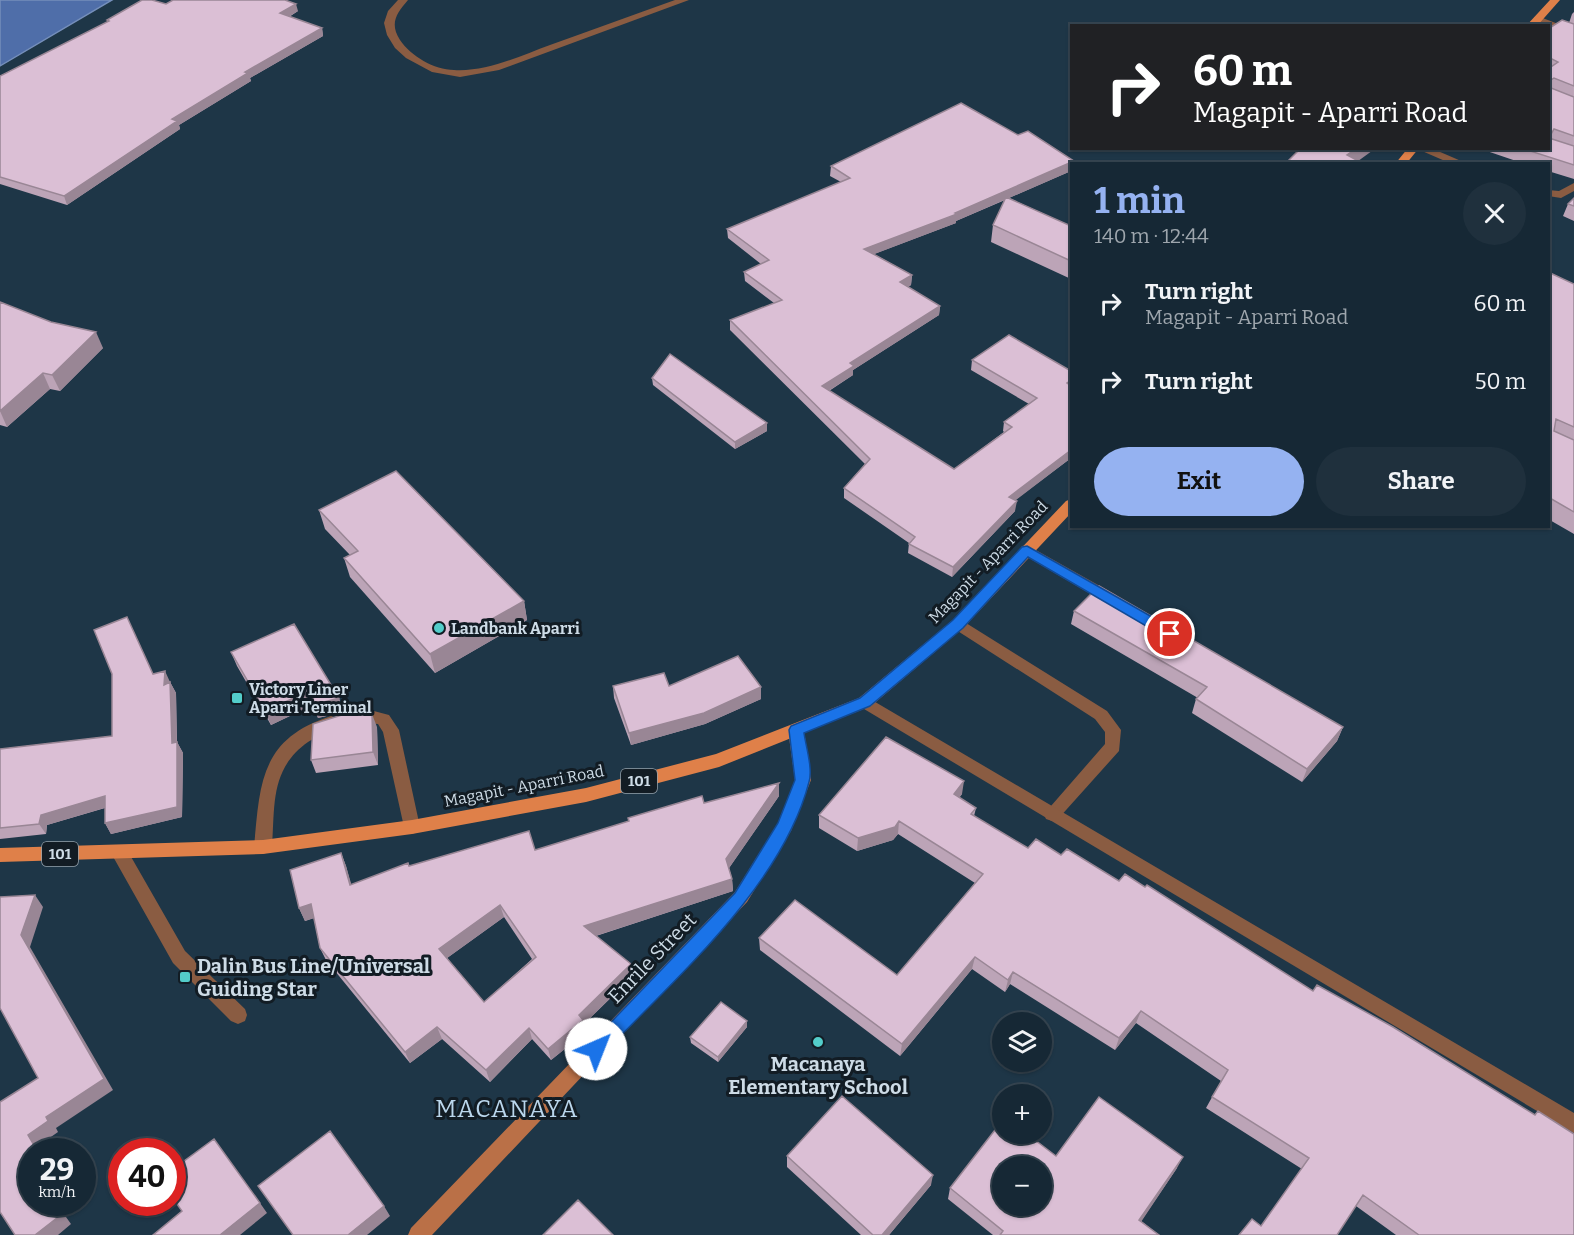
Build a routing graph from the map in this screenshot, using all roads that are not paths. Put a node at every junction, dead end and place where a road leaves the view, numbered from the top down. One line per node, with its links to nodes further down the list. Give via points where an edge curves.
1 (403, 0): 2 (street, via 390,14 387,26 393,41 434,70 449,74 495,68)
2 (684, 0)
3 (1555, 0): 4 (main road)
4 (1534, 22)
5 (1550, 26): 6 (street)
6 (1574, 33)
7 (1412, 150): 9 (main road)
8 (1425, 150): 10 (street)
9 (1402, 162)
10 (1458, 162)
11 (1574, 186): 12 (street, via 1561,195)
12 (1550, 193)
13 (1070, 505): 14 (main road, Magapit - Aparri Road / 101)
14 (1027, 550): 15 (street); 16 (main road, Magapit - Aparri Road / 101)
15 (1129, 610)
16 (958, 624): 17 (main road, Magapit - Aparri Road / 101); 19 (street, via 1101,715 1113,730 1113,746)
17 (865, 702): 18 (main road, Magapit - Aparri Road / 101); 19 (street)
18 (796, 730): 20 (main road, Magapit - Aparri Road / 101, via 718,760 586,795); 26 (street, Enrile Street, via 802,780 785,826 741,897)
19 (1052, 814): 25 (street)
20 (412, 827): 21 (main road, Magapit - Aparri Road / 101); 21 (street, via 391,730 383,719 360,717 333,721 287,747 271,769)
21 (263, 847): 22 (main road, Magapit - Aparri Road / 101)
22 (120, 853): 23 (main road, Magapit - Aparri Road / 101); 24 (street, via 179,957)
23 (0, 855)
24 (238, 1015)
25 (1574, 1124)
26 (418, 1235)

